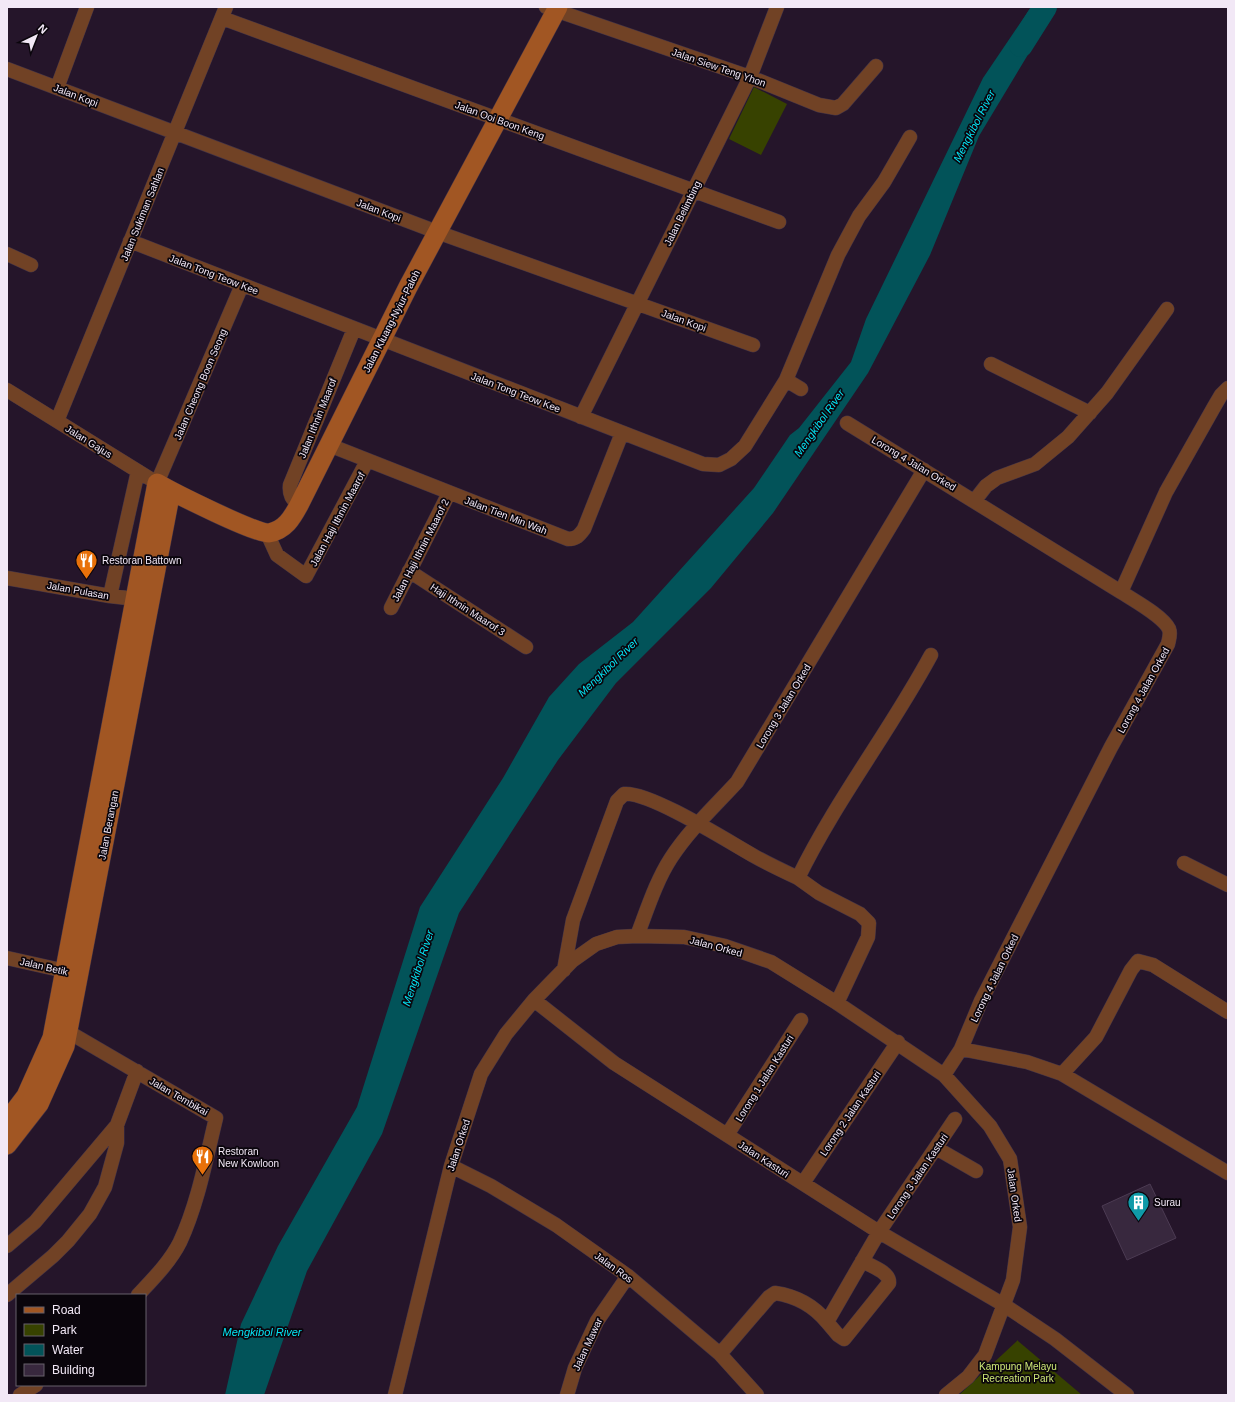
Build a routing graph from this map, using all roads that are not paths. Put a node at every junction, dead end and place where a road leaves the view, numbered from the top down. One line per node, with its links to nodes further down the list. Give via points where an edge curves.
1 (87, 7): 8 (street)
2 (777, 7): 7 (street, Jalan Belimbing)
3 (553, 8): 7 (street, Jalan Siew Teng Yhon); 9 (street, Jalan Kluang-Nyiur-Paloh)
4 (224, 12): 9 (street, Jalan Ooi Boon Keng); 10 (street, Jalan Sukiman Sahlan)
5 (876, 66): 7 (street, Jalan Siew Teng Yhon, via 843,104 836,108 819,105)
6 (7, 69): 8 (street, Jalan Kopi)
7 (750, 77): 12 (street, Jalan Belimbing)
8 (57, 88): 10 (street, Jalan Kopi)
9 (497, 119): 12 (street, Jalan Ooi Boon Keng); 14 (street, Jalan Kluang-Nyiur-Paloh)
10 (175, 133): 14 (street, Jalan Kopi); 15 (street, Jalan Sukiman Sahlan)
11 (910, 138): 25 (street, Jalan Tong Teow Kee, via 884,182 859,216 838,255)
12 (692, 190): 13 (street, Jalan Ooi Boon Keng); 19 (street, Jalan Belimbing)
13 (779, 222)
14 (437, 232): 19 (street, Jalan Kopi); 22 (street, Jalan Kluang-Nyiur-Paloh)
15 (130, 241): 18 (street, Jalan Tong Teow Kee); 31 (street, Jalan Sukiman Sahlan)
16 (7, 254): 17 (street)
17 (31, 264)
18 (242, 285): 21 (street, Jalan Tong Teow Kee); 38 (street, Jalan Cheong Boon Seong)
19 (638, 303): 23 (street, Jalan Kopi); 30 (street, Jalan Belimbing)
20 (1166, 308): 29 (street, via 1116,381)
21 (354, 329): 22 (street, Jalan Tong Teow Kee); 41 (street, Jalan Ithnin Maarof, via 290,485 292,499)
22 (381, 340): 30 (street, Jalan Tong Teow Kee); 34 (street, Jalan Kluang-Nyiur-Paloh)
23 (753, 345)
24 (991, 364): 29 (street)
25 (786, 380): 27 (street); 33 (street, Jalan Tong Teow Kee, via 740,452 719,465 702,464)
26 (1228, 388): 45 (street, via 1166,492)
27 (800, 389)
28 (7, 390): 31 (street, Jalan Gajus)
29 (1090, 413): 40 (street, via 1068,437 1035,464 997,478 986,486)
30 (581, 417): 33 (street, Jalan Tong Teow Kee)
31 (57, 421): 37 (street, Jalan Gajus)
32 (847, 423): 36 (street, Lorong 4 Jalan Orked)
33 (622, 433): 39 (street, Jalan Tien Min Wah, via 584,529 580,536 574,539 568,539)
34 (329, 445): 35 (street, Jalan Tien Min Wah); 41 (street, Jalan Kluang-Nyiur-Paloh)
35 (367, 461): 39 (street, Jalan Tien Min Wah); 42 (street, Jalan Haji Ithnin Maarof, via 306,576 277,555)
36 (924, 470): 40 (street, Lorong 4 Jalan Orked); 51 (street, Lorong 3 Jalan Orked, via 737,782)
37 (138, 472): 38 (street, Jalan Gajus); 46 (street)
38 (164, 487): 42 (street, via 214,512); 47 (street, Jalan Berangan)
39 (449, 493): 43 (street, Jalan Haji Ithnin Maarof 2)
40 (975, 500): 45 (street, Lorong 4 Jalan Orked)
41 (299, 505): 42 (street, Jalan Kluang-Nyiur-Paloh, via 286,524 279,530)
42 (267, 533)
43 (409, 571): 48 (street, Jalan Haji Ithnin Maarof 2); 49 (street, Haji Ithnin Maarof 3)
44 (7, 578): 46 (street, Jalan Pulasan)
45 (1120, 592): 65 (street, Lorong 4 Jalan Orked, via 1169,628 1168,644 1108,754 982,1002)
46 (110, 596): 47 (street, Jalan Pulasan)
47 (143, 599): 58 (street, Jalan Berangan)
48 (390, 608)
49 (526, 647)
50 (931, 655): 53 (street, via 911,692 807,859)
51 (699, 823): 53 (street); 55 (street, Lorong 3 Jalan Orked, via 671,857); 57 (street, via 630,793 624,794 617,801 573,920)
52 (1184, 863): 54 (street)
53 (798, 878): 60 (street, via 819,893 860,914 869,923 868,938)
54 (1228, 885)
55 (637, 936): 57 (street, Jalan Orked, via 617,937 596,944); 60 (street, Jalan Orked, via 684,937 725,946 771,962)
56 (7, 958): 58 (street, Jalan Betik)
57 (564, 970): 59 (street, Jalan Orked)
58 (73, 973): 63 (street, Jalan Berangan)
59 (534, 1000): 72 (street, Jalan Kasturi, via 614,1063); 75 (street, Jalan Orked, via 506,1034 481,1074)
60 (837, 1003): 64 (street, Jalan Orked)
61 (1228, 1012): 67 (street, via 1153,965 1138,961 1096,1037)
62 (801, 1020): 72 (street, Lorong 1 Jalan Kasturi)
63 (62, 1028): 66 (street, Jalan Tembikai); 70 (street, Jalan Berangan, via 52,1038 26,1096); 73 (street, Jalan Berangan, via 65,1046 39,1104)
64 (898, 1042): 68 (street, Jalan Orked); 78 (street, Lorong 2 Jalan Kasturi)
65 (961, 1049): 67 (street, via 1027,1062); 68 (street)
66 (137, 1071): 71 (street); 83 (street, Jalan Tembikai, via 216,1118 192,1208 179,1242 165,1264)
67 (1062, 1074): 77 (street)
68 (944, 1075): 85 (street, Jalan Orked, via 990,1126 1010,1159 1020,1227 1013,1280)
69 (955, 1119): 74 (street, Lorong 3 Jalan Kasturi)
70 (7, 1121)
71 (117, 1125): 80 (street, via 39,1218); 84 (street, via 117,1144 105,1187 90,1214 58,1251)
72 (727, 1135): 78 (street, Jalan Kasturi)
73 (7, 1145)
74 (936, 1148): 76 (street); 79 (street, Lorong 3 Jalan Kasturi)
75 (451, 1166): 82 (street, Jalan Ros, via 491,1186 556,1225); 90 (street, Jalan Orked)
76 (976, 1171)
77 (1228, 1173)
78 (803, 1183): 79 (street, Jalan Kasturi)
79 (879, 1232): 81 (street, Lorong 3 Jalan Kasturi); 85 (street, Jalan Kasturi)
80 (7, 1246)
81 (862, 1261): 86 (street, Lorong 3 Jalan Kasturi); 86 (street, via 887,1275 889,1283 844,1339)
82 (628, 1276): 87 (street, Jalan Ros); 91 (street, Jalan Mawar, via 596,1321 575,1368)
83 (139, 1294)
84 (7, 1296)
85 (1004, 1305): 93 (street, Jalan Orked, via 984,1355 968,1377); 94 (street, Jalan Kasturi, via 1062,1344)
86 (827, 1322): 87 (street, via 810,1305 775,1293)
87 (720, 1354): 92 (street, Jalan Ros)
88 (34, 1386): 89 (street)
89 (20, 1395)
90 (395, 1395)
91 (567, 1395)
92 (757, 1395)
93 (946, 1395)
94 (1127, 1395)

